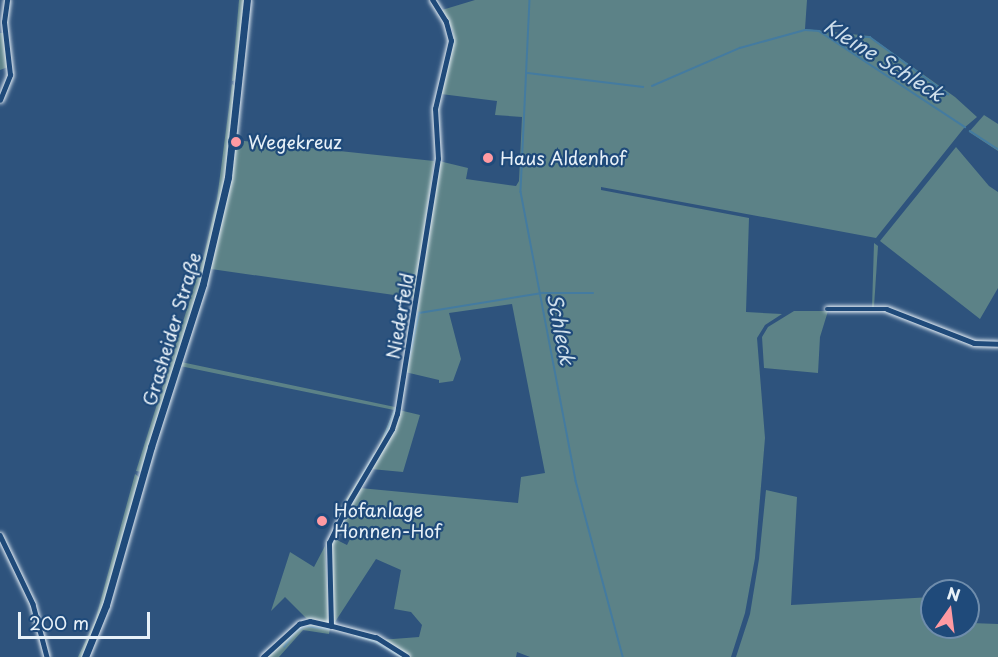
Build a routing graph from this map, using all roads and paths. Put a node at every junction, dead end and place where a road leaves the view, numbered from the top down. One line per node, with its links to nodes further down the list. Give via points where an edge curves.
1 (8, 0): 4 (street, via 4,22 10,75)
2 (247, 0): 10 (street, Grasheider Straße, via 229,169 205,278 106,605)
3 (432, 0): 8 (street, Niederfeld, via 446,22 451,41 435,109 438,159 415,309 392,429 329,543)
4 (0, 100)
5 (827, 309): 6 (street, via 887,309 974,343)
6 (998, 344)
7 (0, 535): 9 (street, via 33,604)
8 (331, 626): 11 (street, via 310,621 299,624); 12 (street, via 376,639)
9 (47, 657)
10 (85, 657)
11 (263, 657)
12 (407, 657)

